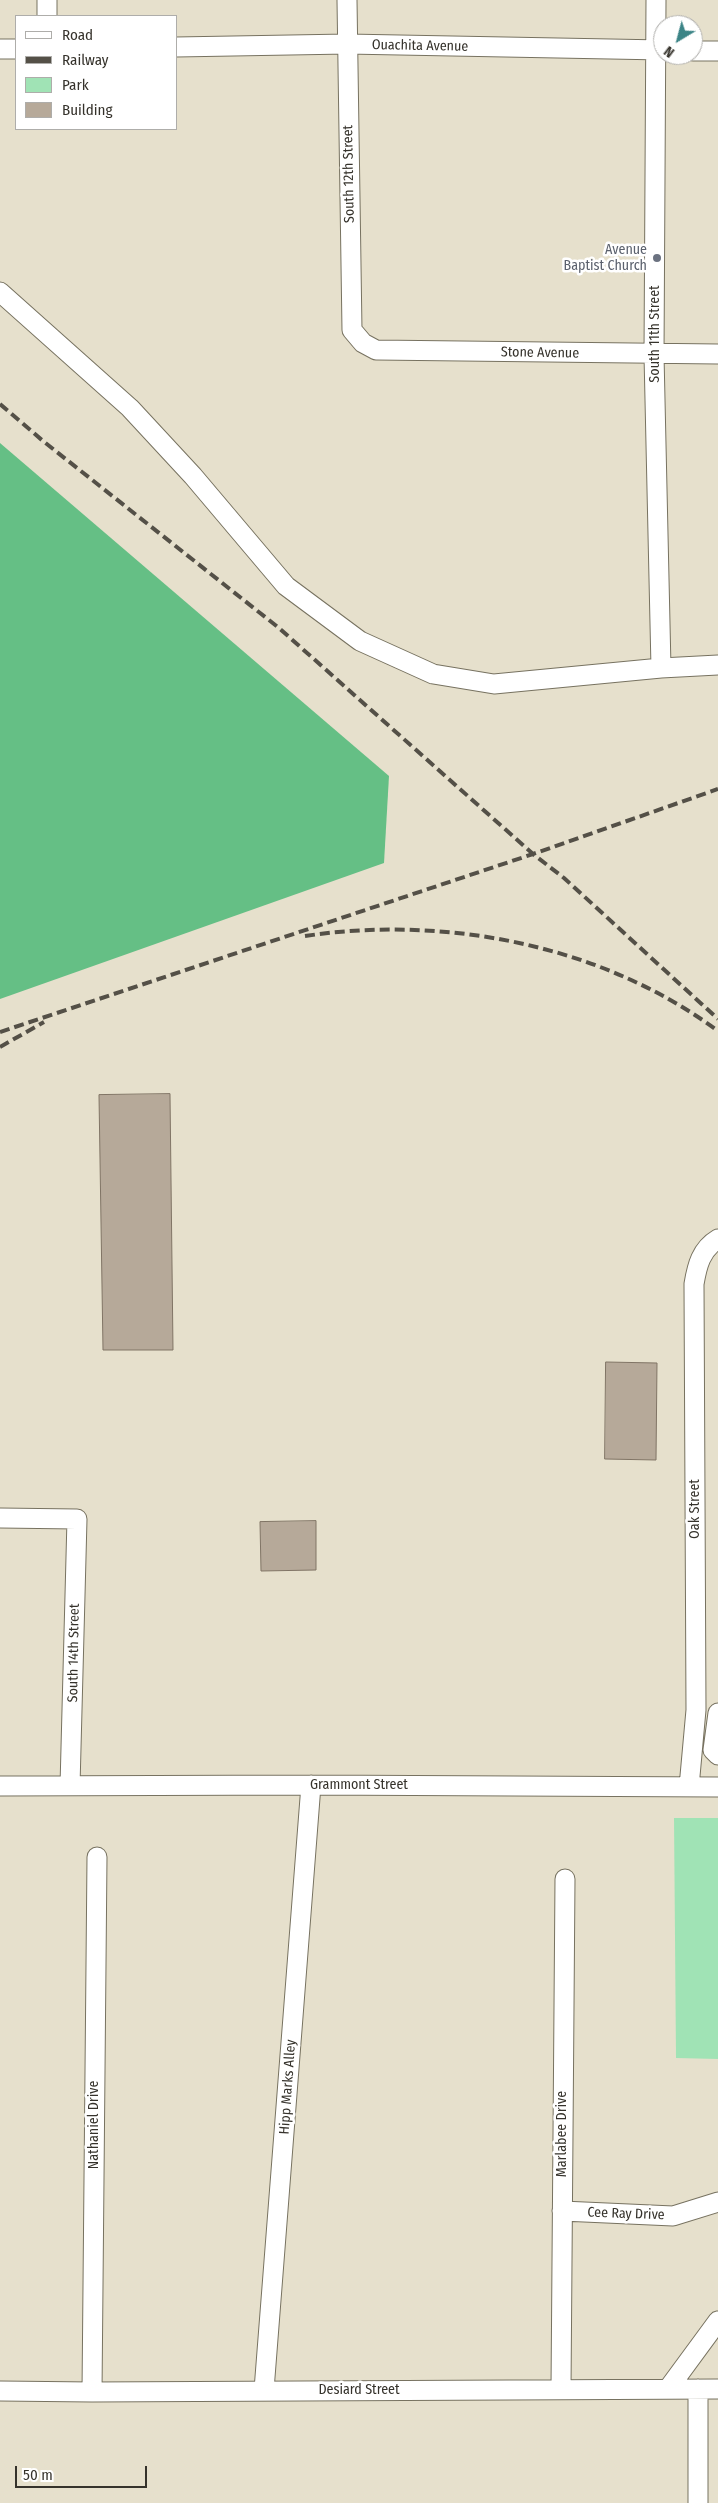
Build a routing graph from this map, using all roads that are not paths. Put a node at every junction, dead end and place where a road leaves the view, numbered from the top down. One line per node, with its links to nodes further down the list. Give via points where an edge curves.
1 (47, 0): 4 (street)
2 (348, 0): 6 (street, South 12th Street)
3 (656, 0): 5 (street, South 11th Street)
4 (47, 15)
5 (657, 15)
6 (347, 44): 7 (street, Ouachita Avenue); 10 (street, Ouachita Avenue); 15 (street, South 12th Street, via 352,330)
7 (178, 47)
8 (15, 48): 9 (street)
9 (0, 49)
10 (653, 50)
11 (703, 51): 12 (street)
12 (718, 51)
13 (659, 65): 17 (street, South 11th Street)
14 (0, 292): 19 (street, via 130,408 193,476 286,586 360,641 433,674 494,684)
15 (364, 343): 17 (street, Stone Avenue, via 376,350)
16 (718, 354): 17 (street, Stone Avenue)
17 (654, 355): 19 (street, South 11th Street)
18 (718, 665): 19 (street)
19 (661, 668)
20 (718, 1239): 22 (street, Oak Street, via 708,1245 697,1264 694,1284)
21 (0, 1518): 27 (street, South 14th Street, via 77,1519)
22 (696, 1710): 23 (street); 28 (street, Oak Street)
23 (718, 1711): 24 (street, via 713,1750)
24 (718, 1755)
25 (311, 1785): 27 (street, Grammont Street); 28 (street, Grammont Street); 39 (street, Hipp Marks Alley)
26 (0, 1786): 27 (street, Grammont Street)
27 (70, 1786)
28 (690, 1787): 29 (street, Grammont Street)
29 (718, 1787)
30 (97, 1857): 41 (street, Nathaniel Drive)
31 (564, 1879): 33 (street, Marlabee Drive)
32 (718, 2202): 33 (street, Cee Ray Drive, via 673,2216)
33 (562, 2211): 35 (street, Marlabee Drive)
34 (718, 2321): 36 (street)
35 (561, 2389): 36 (street, Desiard Street); 39 (street, Desiard Street)
36 (668, 2389): 37 (street, Desiard Street)
37 (698, 2389): 38 (street, Desiard Street); 42 (street)
38 (718, 2389)
39 (264, 2390): 41 (street, Desiard Street)
40 (0, 2391): 41 (street, Desiard Street)
41 (92, 2392)
42 (698, 2503)

